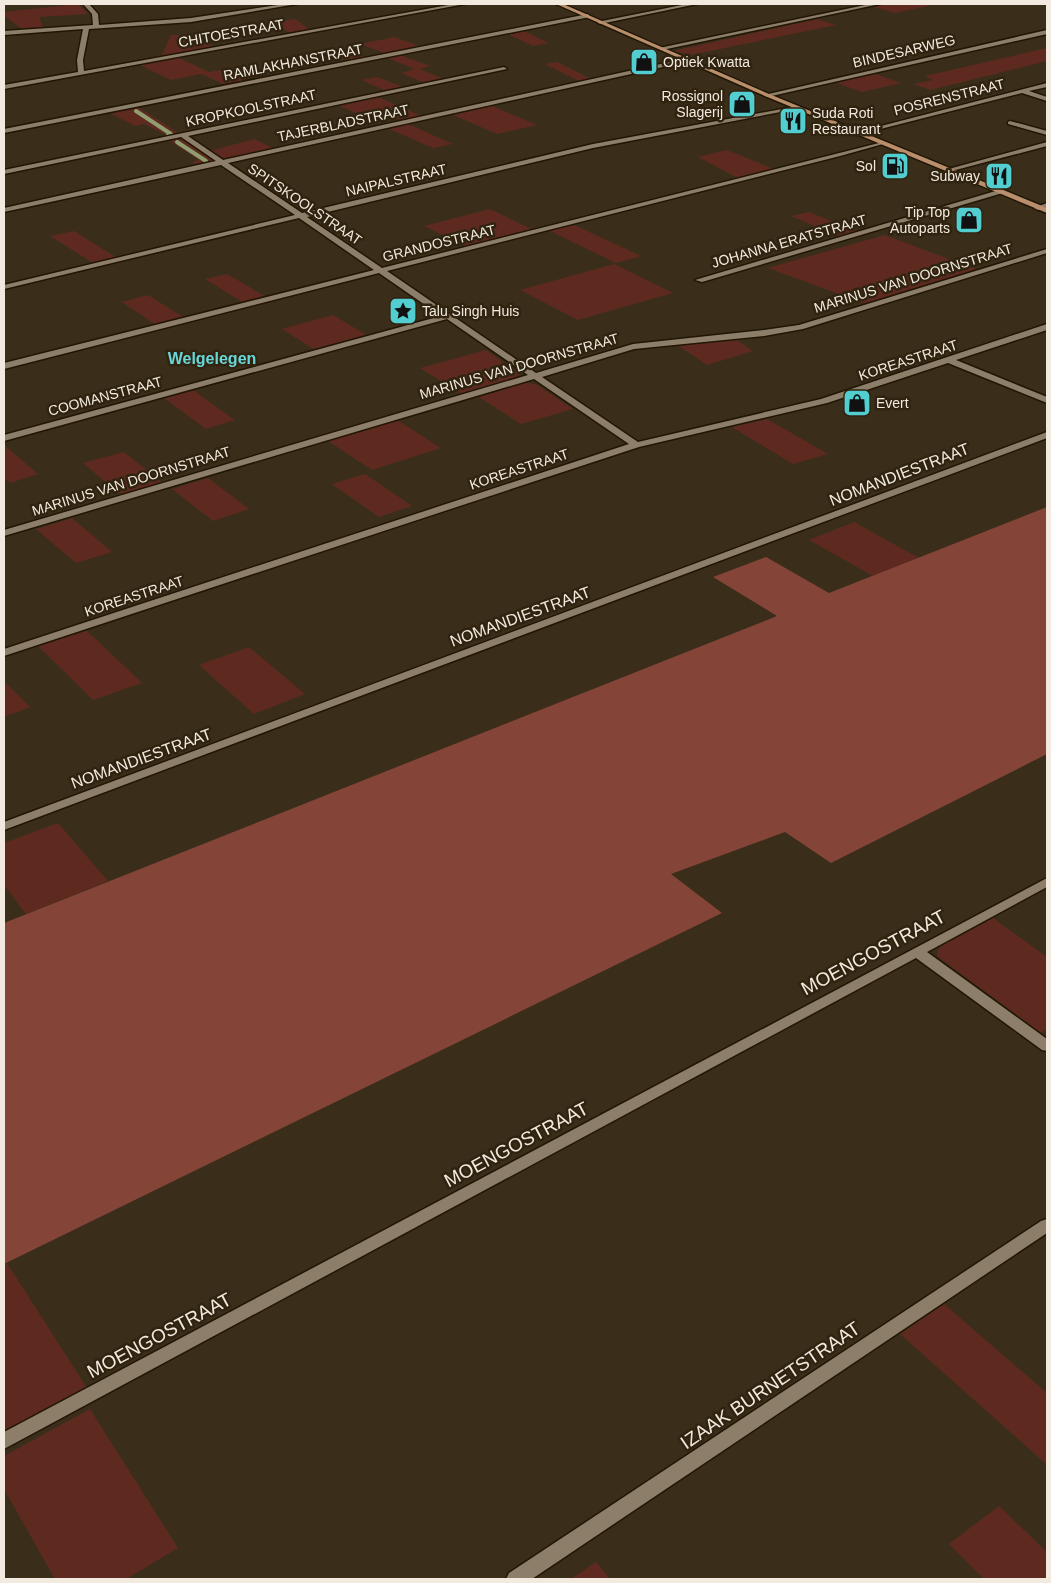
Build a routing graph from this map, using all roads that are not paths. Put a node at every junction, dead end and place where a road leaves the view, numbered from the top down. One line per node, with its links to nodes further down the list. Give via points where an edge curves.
1 (86, 4): 11 (street, via 95,14)
2 (264, 4): 8 (street)
3 (294, 4): 8 (street)
4 (462, 4): 18 (street, CHITOESTRAAT)
5 (559, 4): 9 (main road)
6 (694, 4): 10 (street)
7 (877, 4): 15 (street)
8 (270, 8): 11 (street, via 191,20)
9 (588, 16): 10 (main road); 26 (street, RAMLAKHANSTRAAT)
10 (600, 22): 15 (main road)
11 (96, 27): 12 (street)
12 (86, 28): 14 (street); 18 (street)
13 (1047, 32): 22 (street, BINDESARWEG)
14 (4, 33)
15 (662, 48): 16 (main road)
16 (688, 60): 22 (main road); 32 (street, TAJERBLADSTRAAT)
17 (504, 69): 29 (street, KROPKOOLSTRAAT)
18 (81, 73): 20 (street, CHITOESTRAAT)
19 (1047, 86): 21 (street, POSRENSTRAAT)
20 (4, 87)
21 (1024, 92): 23 (street); 27 (street, POSRENSTRAAT)
22 (767, 95): 24 (main road)
23 (1047, 99)
24 (796, 107): 27 (main road); 40 (street, NAIPALSTRAAT, via 593,146)
25 (1010, 123): 28 (street)
26 (4, 131)
27 (857, 132): 30 (main road)
28 (1047, 134)
29 (182, 135): 32 (street, SPITSKOOLSTRAAT); 34 (street, KROPKOOLSTRAAT)
30 (881, 142): 33 (main road); 42 (street, GRANDOSTRAAT)
31 (1047, 144): 33 (street)
32 (223, 163): 38 (street, TAJERBLADSTRAAT); 40 (street, SPITSKOOLSTRAAT)
33 (948, 170): 35 (main road)
34 (4, 172)
35 (1002, 192): 37 (main road); 43 (street, JOHANNA ERATSTRAAT)
36 (1047, 205): 37 (street)
37 (1038, 208): 39 (main road)
38 (4, 210)
39 (1047, 211)
40 (300, 216): 42 (street, SPITSKOOLSTRAAT); 44 (street, NAIPALSTRAAT)
41 (1047, 251): 49 (street, MARINUS VAN DOORNSTRAAT, via 800,327 764,334 633,346)
42 (381, 270): 45 (street, SPITSKOOLSTRAAT); 48 (street, GRANDOSTRAAT)
43 (699, 280)
44 (4, 287)
45 (446, 317): 49 (street, SPITSKOOLSTRAAT); 52 (street, COOMANSTRAAT)
46 (1047, 328): 47 (street, KOREASTRAAT)
47 (951, 360): 50 (street); 53 (street, KOREASTRAAT, via 824,401)
48 (4, 366)
49 (534, 375): 53 (street, SPITSKOOLSTRAAT); 54 (street, MARINUS VAN DOORNSTRAAT)
50 (1047, 400)
51 (1047, 435): 56 (street, NOMANDIESTRAAT)
52 (4, 438)
53 (636, 445): 55 (street, KOREASTRAAT)
54 (4, 533)
55 (4, 653)
56 (4, 826)
57 (1047, 882): 58 (street, MOENGOSTRAAT)
58 (917, 952): 59 (street); 61 (street, MOENGOSTRAAT)
59 (1047, 1046)
60 (1047, 1225): 62 (street, IZAAK BURNETSTRAAT)
61 (4, 1441)
62 (516, 1579)

